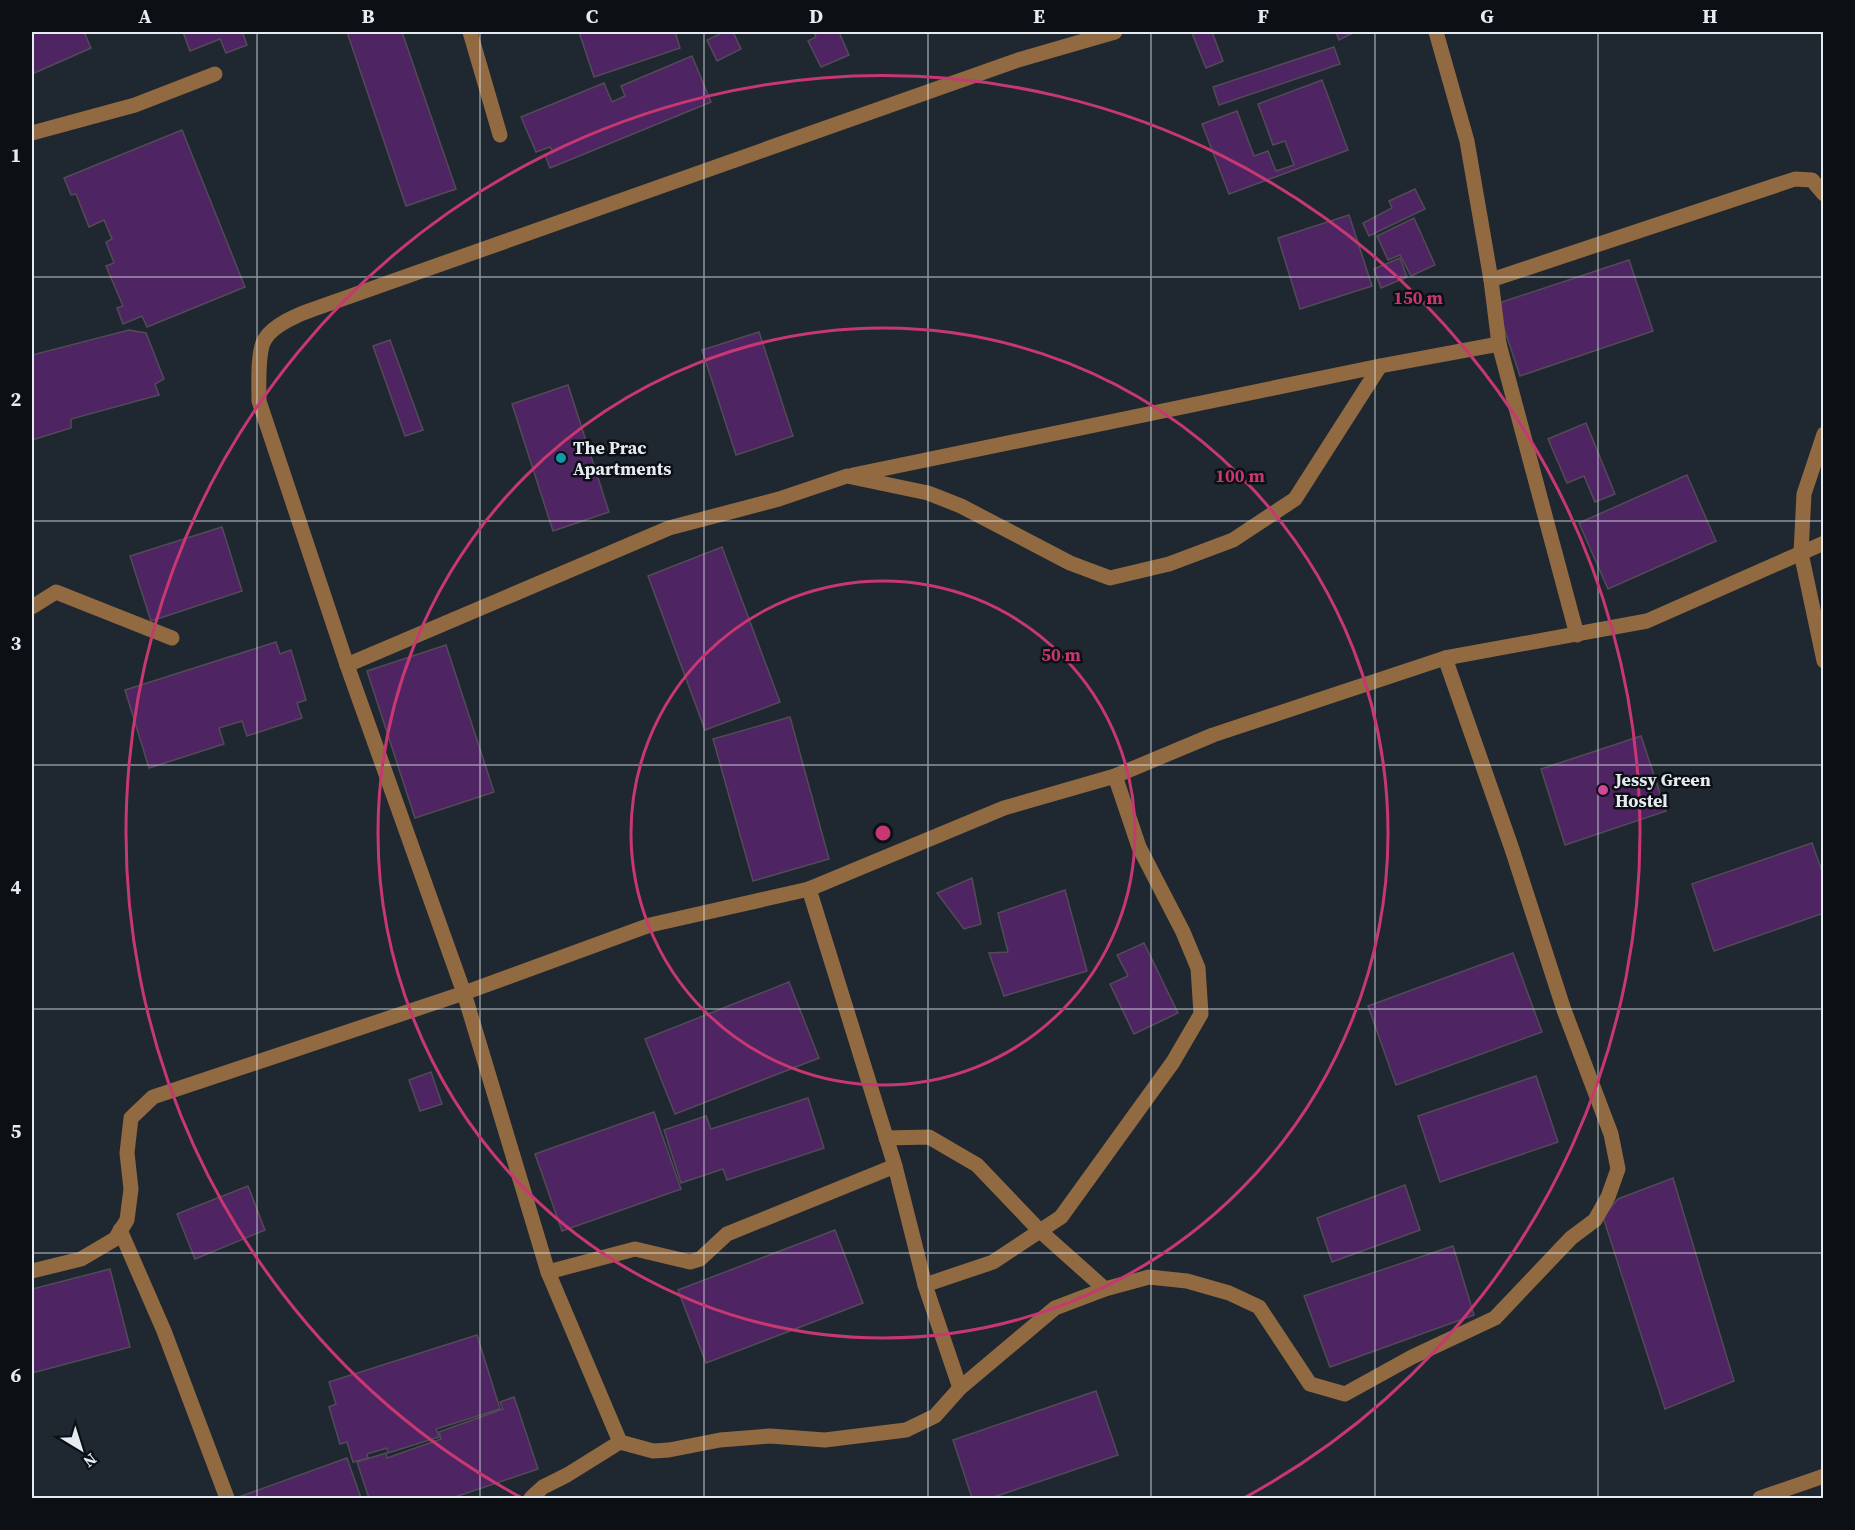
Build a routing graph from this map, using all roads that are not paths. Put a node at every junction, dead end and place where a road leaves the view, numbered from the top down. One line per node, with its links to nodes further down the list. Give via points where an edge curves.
1 (470, 32): 6 (street)
2 (1114, 32): 21 (street, via 1018,60 290,318 264,339 258,371 260,401)
3 (1436, 32): 9 (street, via 1467,141)
4 (215, 74): 5 (street, via 135,105)
5 (32, 133)
6 (500, 135)
7 (1818, 178): 8 (street); 9 (street, via 1795,179)
8 (1824, 194)
9 (1491, 280): 10 (street)
10 (1499, 344): 11 (street); 17 (street)
11 (1380, 366): 13 (street); 13 (street, via 1295,499 1233,540 1169,564 1110,579 1070,563 961,506 928,494)
12 (1824, 434): 15 (street, via 1804,495)
13 (847, 476): 21 (street, via 779,499 669,528)
14 (1824, 543): 15 (street)
15 (1801, 553): 17 (street, via 1647,621); 20 (street)
16 (32, 607): 18 (street, via 56,592)
17 (1577, 635): 19 (street)
18 (172, 638)
19 (1445, 658): 22 (street, via 1213,735); 32 (street, via 1564,1010 1611,1134 1618,1169 1608,1197 1595,1220 1570,1238 1495,1318 1345,1394 1310,1384 1259,1307 1229,1293 1187,1281 1149,1277)
20 (1824, 661)
21 (347, 665): 24 (street)
22 (1115, 777): 23 (street, via 1004,808); 28 (street, via 1139,848 1198,968 1201,1014 1173,1062 1061,1217)
23 (809, 889): 24 (street, via 650,925); 25 (street)
24 (465, 993): 27 (street, via 153,1097 132,1118 127,1153 131,1190 127,1220); 30 (street)
25 (886, 1138): 26 (street); 28 (street, via 929,1137 977,1164)
26 (895, 1166): 30 (street, via 727,1234 700,1259 690,1262 635,1249); 31 (street)
27 (120, 1230): 29 (street, via 115,1239 81,1259); 36 (street, via 164,1330)
28 (1040, 1231): 31 (street, via 993,1262); 32 (street)
29 (32, 1271)
30 (548, 1272): 34 (street)
31 (925, 1285): 33 (street)
32 (1105, 1289): 33 (street, via 1055,1308)
33 (960, 1388): 34 (street, via 935,1416 906,1430 825,1440 770,1436 720,1440 653,1451)
34 (620, 1442): 37 (street)
35 (1824, 1476): 38 (street)
36 (227, 1498)
37 (531, 1498)
38 (1760, 1498)

